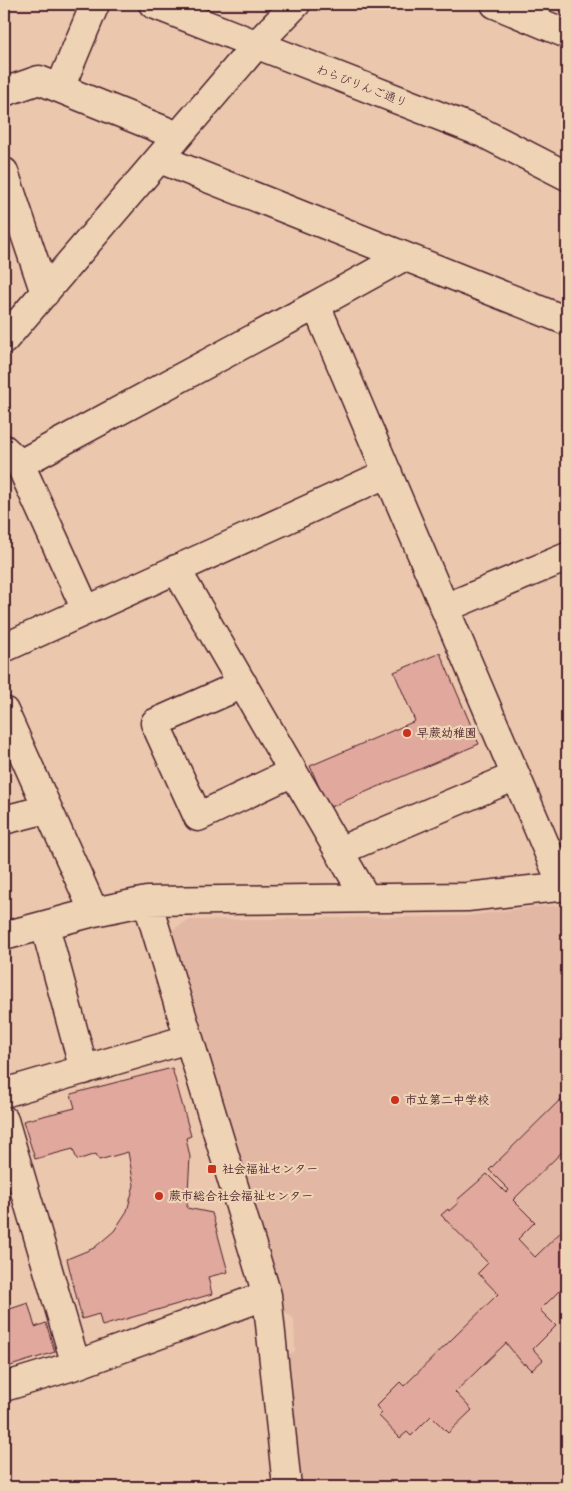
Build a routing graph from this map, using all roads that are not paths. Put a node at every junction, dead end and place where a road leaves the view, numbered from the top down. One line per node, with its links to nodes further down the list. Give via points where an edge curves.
1 (95, 4): 7 (street)
2 (153, 4): 6 (street, わらびりんご通り)
3 (296, 4): 6 (street)
4 (495, 4): 5 (street)
5 (567, 34)
6 (257, 44): 9 (street); 12 (street, わらびりんご通り, via 483,133)
7 (60, 88): 8 (street, via 39,80); 9 (street)
8 (4, 92)
9 (178, 136): 10 (street)
10 (160, 159): 13 (street); 14 (street)
11 (4, 172): 14 (street)
12 (567, 176)
13 (403, 257): 15 (street); 16 (street)
14 (45, 293): 17 (street)
15 (316, 305): 18 (street); 19 (street)
16 (567, 321)
17 (4, 340)
18 (12, 457): 23 (street)
19 (388, 473): 21 (street); 22 (street)
20 (567, 557): 22 (street)
21 (176, 569): 23 (street); 25 (street)
22 (445, 608): 28 (street)
23 (86, 610): 24 (street)
24 (4, 648)
25 (243, 684): 27 (street); 27 (street, via 155,723 198,817)
26 (4, 711): 29 (street)
27 (293, 772): 31 (street)
28 (516, 776): 31 (street); 32 (street)
29 (47, 809): 30 (street); 35 (street)
30 (4, 820)
31 (339, 851): 33 (street)
32 (562, 886): 33 (street, via 467,897)
33 (366, 898): 34 (street)
34 (147, 901): 35 (street); 38 (street)
35 (94, 912): 36 (street)
36 (45, 926): 37 (street); 39 (street)
37 (4, 936)
38 (188, 1040): 39 (street); 42 (street)
39 (84, 1070): 40 (street)
40 (4, 1093)
41 (4, 1120): 43 (street)
42 (266, 1295): 43 (street); 45 (street)
43 (76, 1365): 44 (street)
44 (4, 1387)
45 (287, 1487)

